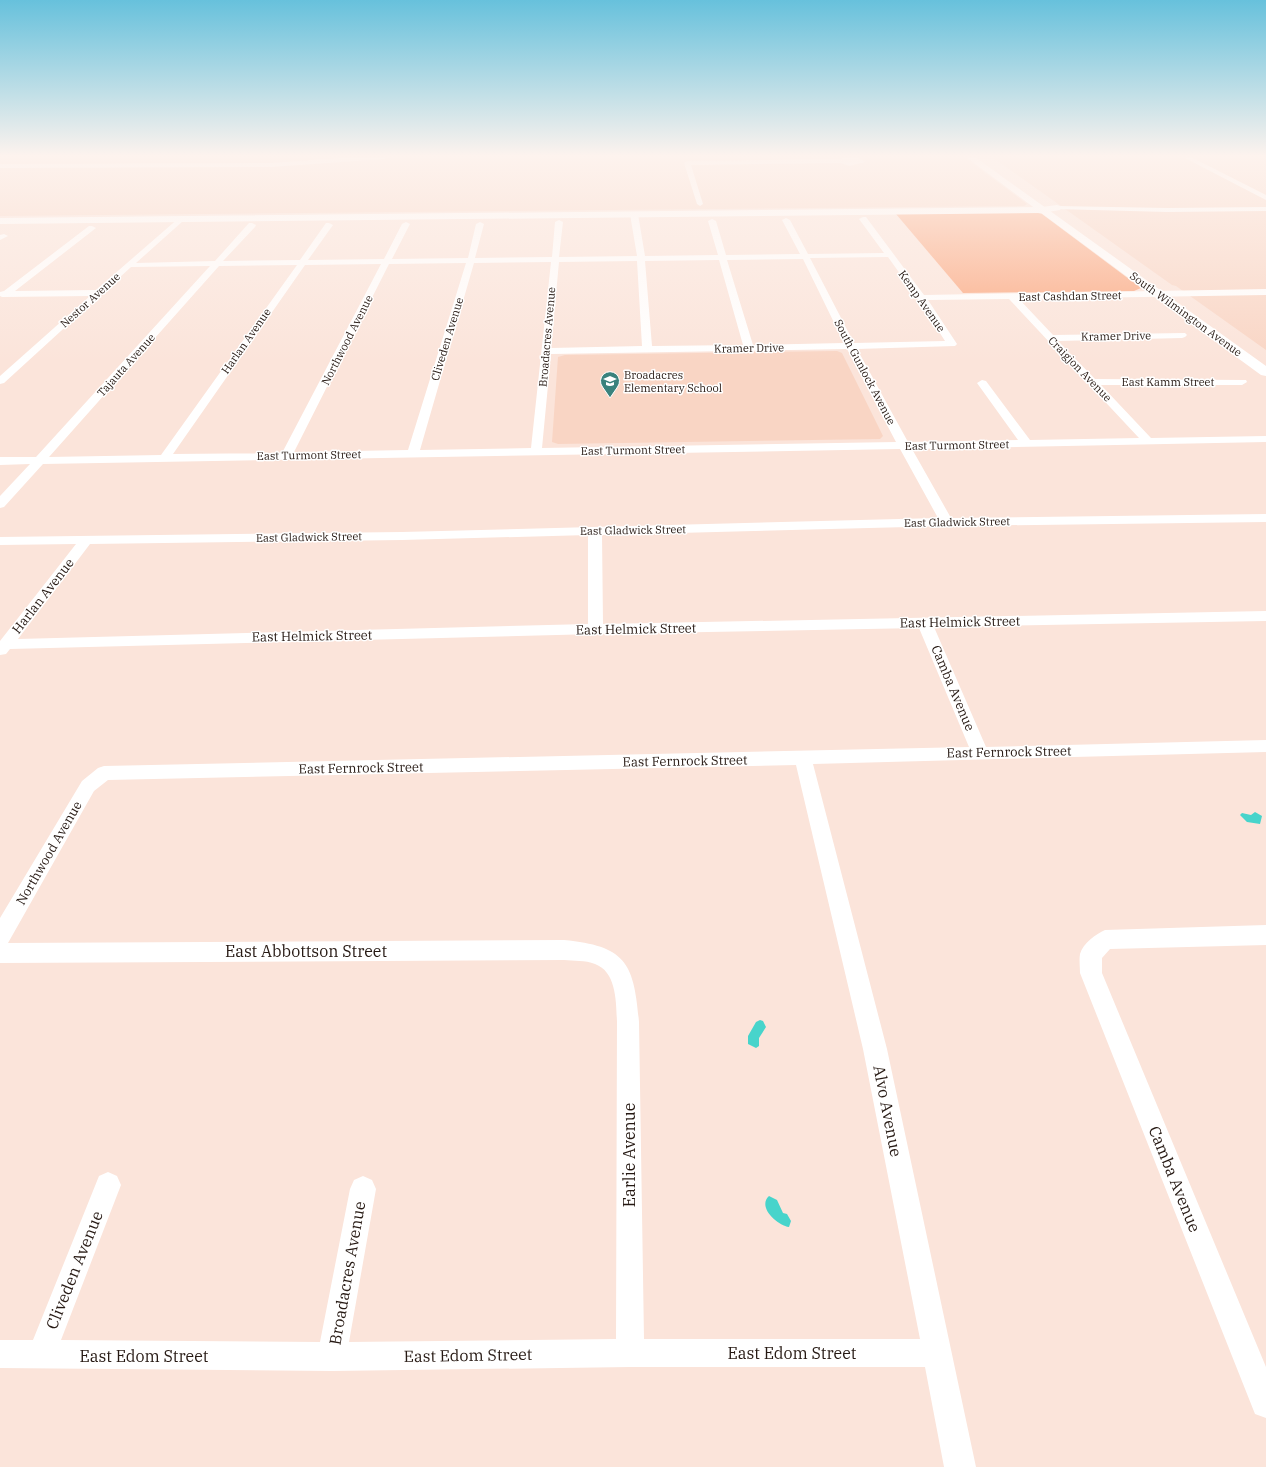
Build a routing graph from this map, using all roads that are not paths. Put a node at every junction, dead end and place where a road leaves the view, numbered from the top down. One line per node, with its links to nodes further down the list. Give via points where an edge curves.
1 (174, 225): 22 (street, Nestor Avenue)
2 (252, 225): 21 (street, Tajauta Avenue)
3 (329, 225): 20 (street, Harlan Avenue)
4 (405, 225): 19 (street, Northwood Avenue)
5 (480, 225): 18 (street, Cliveden Avenue)
6 (559, 225): 17 (street, Broadacres Avenue)
7 (636, 225): 15 (street)
8 (713, 225): 16 (street)
9 (789, 225): 14 (street, South Gunlock Avenue)
10 (868, 225): 13 (street, Kemp Avenue)
11 (1065, 225): 23 (main road, South Wilmington Avenue)
12 (92, 228): 26 (street)
13 (890, 255): 14 (street); 29 (street, Kemp Avenue)
14 (806, 256): 16 (street); 33 (street, South Gunlock Avenue)
15 (641, 257): 16 (street); 17 (street); 34 (street)
16 (722, 257): 35 (street)
17 (555, 259): 18 (street); 36 (street, Broadacres Avenue)
18 (471, 260): 19 (street); 48 (street, Cliveden Avenue)
19 (387, 261): 20 (street); 49 (street, Northwood Avenue)
20 (301, 262): 21 (street); 50 (street, Harlan Avenue)
21 (217, 264): 22 (street); 51 (street, Tajauta Avenue)
22 (130, 265): 25 (street, Nestor Avenue)
23 (1160, 289): 27 (main road, South Wilmington Avenue); 28 (street, East Cashdan Street); 38 (main road, South Wilmington Avenue)
24 (1266, 292): 27 (street)
25 (97, 293): 26 (street); 39 (street, Nestor Avenue)
26 (3, 294)
27 (1175, 294): 37 (main road, South Wilmington Avenue)
28 (1012, 297): 29 (street, East Cashdan Street); 31 (street, Craigjon Avenue)
29 (922, 298): 32 (street, Kemp Avenue)
30 (1182, 335): 31 (street, Kramer Drive)
31 (1050, 338): 40 (street, Craigjon Avenue)
32 (952, 344): 33 (street, Kramer Drive)
33 (851, 346): 35 (street, Kramer Drive); 46 (street, South Gunlock Avenue)
34 (647, 348): 35 (street, Kramer Drive); 36 (street, Kramer Drive)
35 (749, 348)
36 (546, 351): 47 (street, Broadacres Avenue)
37 (1266, 359)
38 (1266, 372)
39 (0, 381)
40 (1094, 382): 41 (street, East Kamm Street); 44 (street, Craigjon Avenue)
41 (1242, 382)
42 (982, 383): 45 (street)
43 (1266, 439): 44 (street, East Turmont Street)
44 (1148, 441): 45 (street, East Turmont Street)
45 (1027, 444): 46 (street, East Turmont Street)
46 (904, 446): 47 (street, East Turmont Street); 55 (street, South Gunlock Avenue)
47 (536, 452): 48 (street, East Turmont Street)
48 (413, 454): 49 (street, East Turmont Street)
49 (287, 455): 50 (street, East Turmont Street)
50 (165, 458): 51 (street, East Turmont Street)
51 (41, 460): 52 (street, East Turmont Street); 53 (street, Tajauta Avenue)
52 (0, 461)
53 (0, 504)
54 (1266, 518): 55 (street, East Gladwick Street)
55 (947, 522): 56 (street, East Gladwick Street)
56 (595, 531): 57 (street, East Gladwick Street); 61 (street)
57 (85, 541): 58 (street, East Gladwick Street); 62 (street, Harlan Avenue)
58 (0, 542)
59 (1266, 616): 60 (street, East Helmick Street)
60 (925, 623): 61 (street, East Helmick Street); 64 (street, Camba Avenue)
61 (596, 629): 62 (street, East Helmick Street)
62 (3, 647)
63 (1266, 746): 64 (street, East Fernrock Street)
64 (980, 753): 65 (street, East Fernrock Street)
65 (803, 758): 66 (street, East Fernrock Street); 74 (street, Alvo Avenue, via 875,1049)
66 (104, 773): 68 (street, Northwood Avenue, via 88,786)
67 (1266, 935): 78 (street, Camba Avenue, via 1105,940 1091,954 1091,973)
68 (0, 937)
69 (0, 953): 70 (street, East Abbottson Street, via 564,950 596,954)
70 (610, 961): 73 (street, Earlie Avenue, via 617,967 621,978 626,996 628,1022)
71 (108, 1186): 76 (street, Cliveden Avenue)
72 (363, 1189): 77 (street, Broadacres Avenue)
73 (630, 1353): 74 (street, East Edom Street); 77 (street, East Edom Street)
74 (937, 1353): 79 (street, Alvo Avenue)
75 (0, 1354): 76 (street, East Edom Street)
76 (41, 1355): 77 (street, East Edom Street)
77 (332, 1357)
78 (1266, 1403)
79 (960, 1467)

